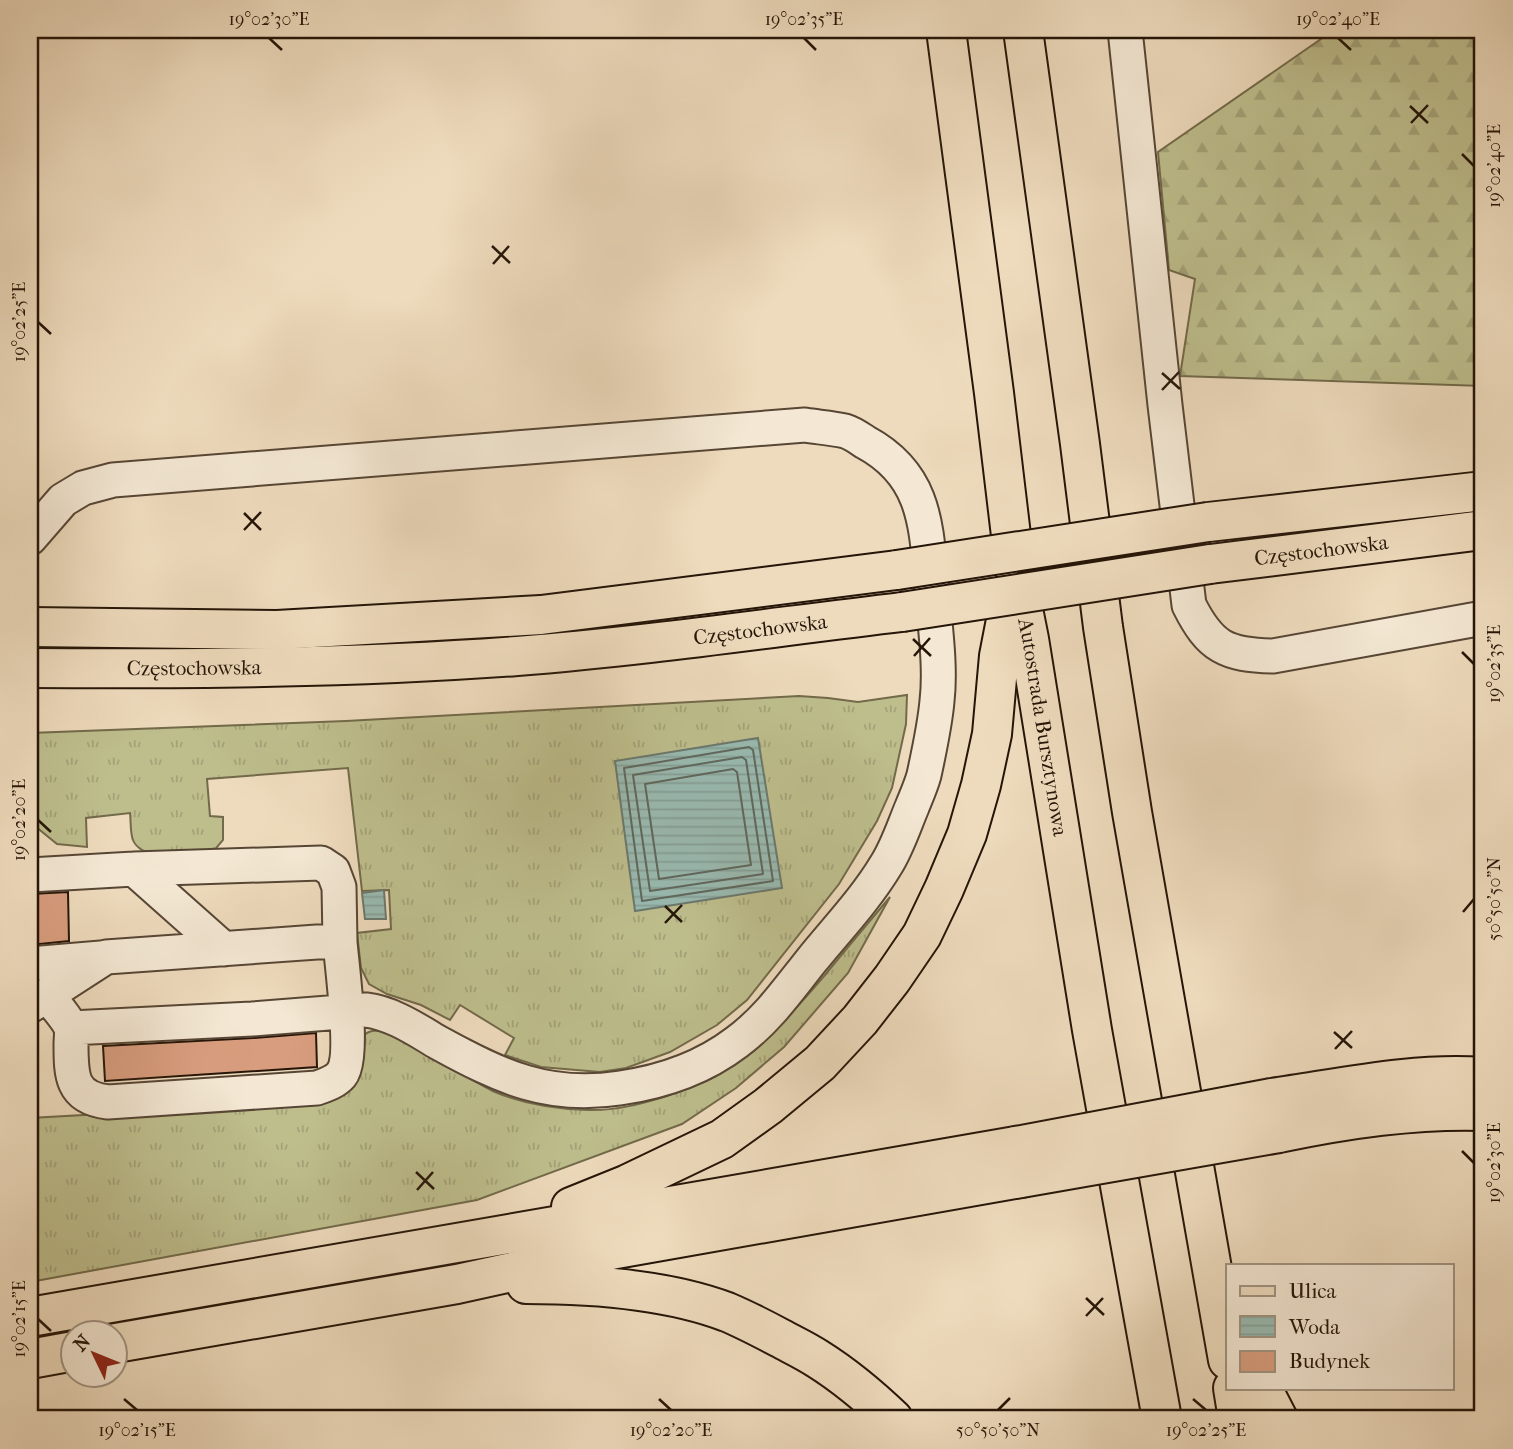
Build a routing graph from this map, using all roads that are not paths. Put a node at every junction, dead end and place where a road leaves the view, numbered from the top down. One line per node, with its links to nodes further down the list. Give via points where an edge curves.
1 (946, 30): 7 (main road, Autostrada Bursztynowa)
2 (1023, 30): 25 (main road, via 1103,627)
3 (1125, 30): 8 (lane, via 1189,605 1199,626 1212,641 1230,650 1273,656)
4 (1483, 491): 9 (main road, Częstochowska, bridge, via 1208,522 897,570 541,615 277,630)
5 (1483, 530): 10 (main road, Częstochowska, bridge, via 1210,564 902,611 517,656 328,666)
6 (30, 538): 18 (lane, via 63,500 83,488 113,480 804,425 845,431 880,450 899,467 915,491 925,520 937,652 938,699 923,777 886,864 763,1021 736,1043 676,1076 587,1091 546,1088 507,1077 376,1012)
7 (1015, 569): 24 (main road, via 999,656 992,734 967,834 922,935 892,979 820,1063 722,1139 628,1184); 36 (main road, Autostrada Bursztynowa)
8 (1483, 618)
9 (30, 627)
10 (30, 668)
11 (134, 869): 12 (lane); 13 (lane, via 321,863 333,871 339,887); 14 (lane)
12 (30, 875)
13 (340, 942): 14 (lane); 18 (lane)
14 (224, 949): 15 (lane)
15 (106, 957): 16 (lane); 17 (lane)
16 (30, 964)
17 (39, 1001): 19 (lane)
18 (347, 1011): 19 (lane); 19 (lane, via 347,1063 331,1083 317,1088 108,1102 89,1097 73,1081)
19 (71, 1028)
20 (1483, 1077): 22 (main road, via 1417,1077)
21 (1483, 1111): 22 (main road, via 1344,1120)
22 (1275, 1115): 23 (main road, bridge)
23 (1019, 1162): 24 (main road); 26 (main road)
24 (500, 1236): 28 (main road)
25 (1210, 1262): 27 (main road); 30 (main road)
26 (457, 1284): 29 (main road); 35 (main road, via 576,1284 662,1295 725,1312 818,1358)
27 (1226, 1300)
28 (30, 1317)
29 (130, 1341)
30 (1226, 1349)
31 (60, 1354): 32 (main road)
32 (30, 1359)
33 (1233, 1390): 37 (main road)
34 (1263, 1390): 38 (main road)
35 (893, 1419)
36 (1162, 1419)
37 (1238, 1419)
38 (1278, 1419)

